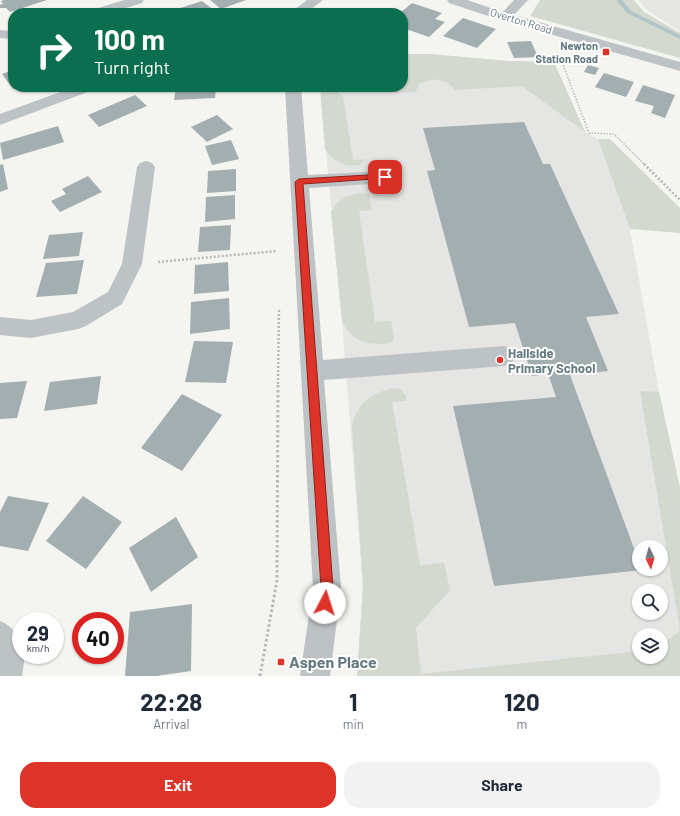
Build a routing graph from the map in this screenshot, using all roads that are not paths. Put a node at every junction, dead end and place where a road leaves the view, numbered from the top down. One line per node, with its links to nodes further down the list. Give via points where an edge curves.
1 (137, 0): 5 (street)
2 (316, 0): 6 (street)
3 (454, 0): 7 (street, Overton Road)
4 (521, 0): 7 (street)
5 (112, 8)
6 (304, 8)
7 (505, 17): 8 (street, Overton Road)
8 (680, 68)
9 (75, 92): 11 (street)
10 (293, 92): 14 (street)
11 (0, 120)
12 (146, 167): 15 (street, via 132,264 115,298 78,320 30,329)
13 (385, 177): 14 (street)
14 (299, 182): 17 (street)
15 (0, 326)
16 (504, 356): 17 (street)
17 (312, 371): 20 (street, via 327,588)
18 (0, 636): 19 (street, via 10,654)
19 (7, 676)
20 (315, 676)

